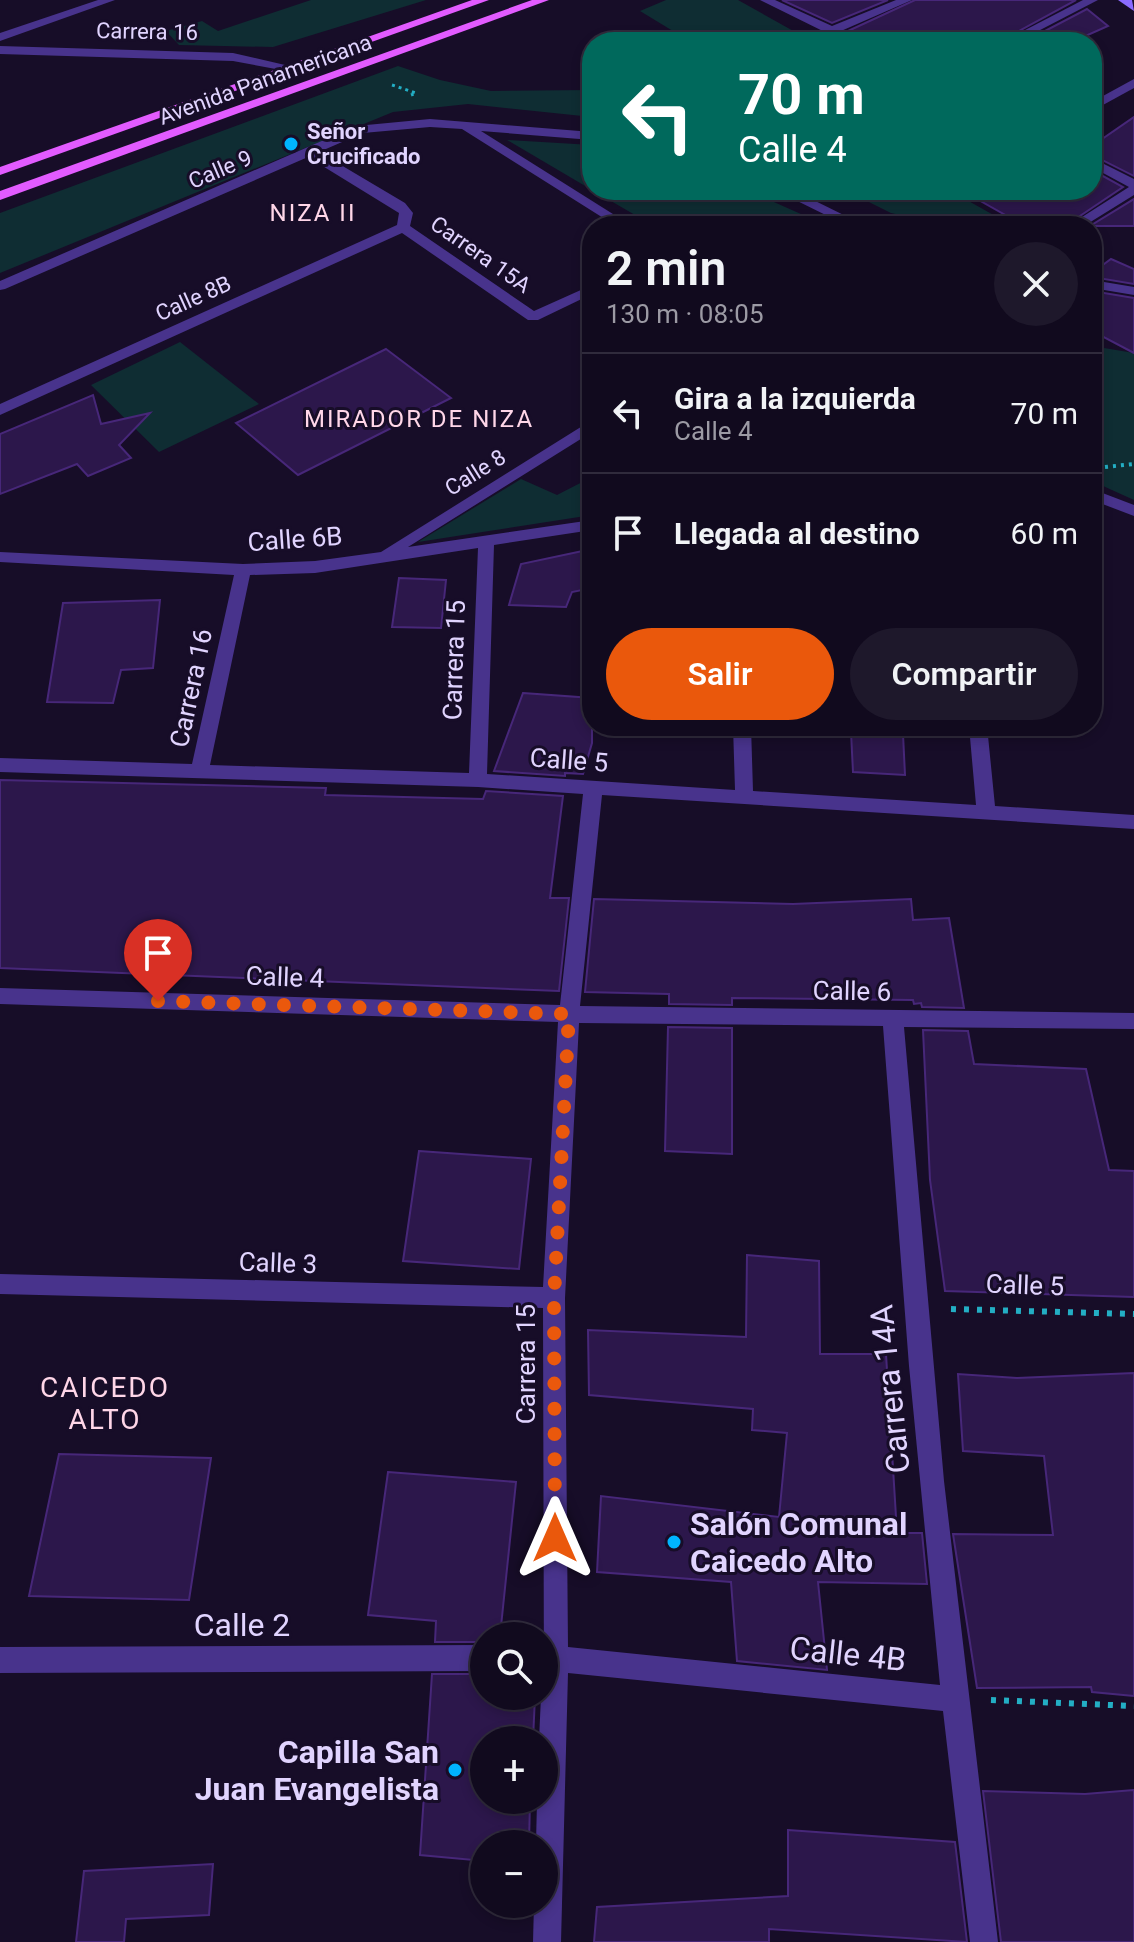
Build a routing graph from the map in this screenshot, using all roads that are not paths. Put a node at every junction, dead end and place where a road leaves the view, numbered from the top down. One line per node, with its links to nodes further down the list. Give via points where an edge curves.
1 (109, 0): 11 (street)
2 (483, 0): 13 (main road, Avenida Panamericana)
3 (543, 0): 22 (main road, Avenida Panamericana)
4 (766, 0): 9 (street)
5 (906, 0): 9 (street)
6 (1092, 0): 10 (street)
7 (1124, 0): 8 (street)
8 (1134, 7)
9 (831, 31)
10 (1028, 32)
11 (0, 37)
12 (0, 50): 13 (street, Carrera 16, via 233,57)
13 (292, 68): 20 (main road, Avenida Panamericana)
14 (1134, 83): 15 (street)
15 (1102, 101)
16 (463, 126): 17 (street, Calle 9); 18 (street, Calle 9, via 361,129); 23 (street)
17 (582, 135)
18 (310, 152): 29 (street, via 400,206 406,213); 30 (street, Calle 9)
19 (1102, 168): 21 (street)
20 (0, 171)
21 (1134, 186): 28 (street)
22 (0, 196)
23 (582, 199)
24 (583, 200): 26 (street)
25 (803, 200): 27 (street)
26 (609, 216)
27 (838, 216)
28 (1090, 216)
29 (403, 227): 33 (street, Carrera 15A, via 533,317); 34 (street, Calle 8B)
30 (0, 286)
31 (1102, 286): 32 (street)
32 (1134, 291)
33 (582, 294)
34 (0, 410)
35 (582, 431): 41 (street, Calle 8)
36 (1102, 498): 38 (street)
37 (1102, 509): 38 (street)
38 (1130, 510)
39 (582, 527): 40 (street, Calle 6B)
40 (486, 542): 41 (street, Calle 6B); 48 (street, Carrera 15)
41 (382, 556): 43 (street, Calle 6B, via 315,567)
42 (0, 557): 43 (street, Calle 6B)
43 (243, 570): 47 (street, Carrera 16)
44 (742, 736): 50 (street)
45 (979, 736): 51 (street)
46 (0, 765): 47 (street, Calle 5)
47 (200, 771): 48 (street, Calle 5)
48 (478, 780): 49 (street, Calle 5)
49 (593, 788): 50 (street, Calle 5); 54 (street, Carrera 15)
50 (744, 799): 51 (street, Calle 5)
51 (986, 813): 52 (street, Calle 5)
52 (1134, 822)
53 (0, 996): 54 (street, Calle 4)
54 (569, 1014): 55 (street, Calle 6); 58 (street, Carrera 15)
55 (893, 1019): 56 (street, Calle 6); 63 (street, Carrera 14A, via 914,1308)
56 (1134, 1021)
57 (0, 1284): 58 (street, Calle 3)
58 (554, 1298): 59 (street, Carrera 15)
59 (550, 1622)
60 (470, 1658): 62 (street, Calle 2)
61 (558, 1659): 63 (street, Calle 4B)
62 (0, 1660)
63 (953, 1699): 66 (street, Carrera 14A)
64 (549, 1710): 65 (street, Carrera 15)
65 (547, 1942)
66 (984, 1942)

